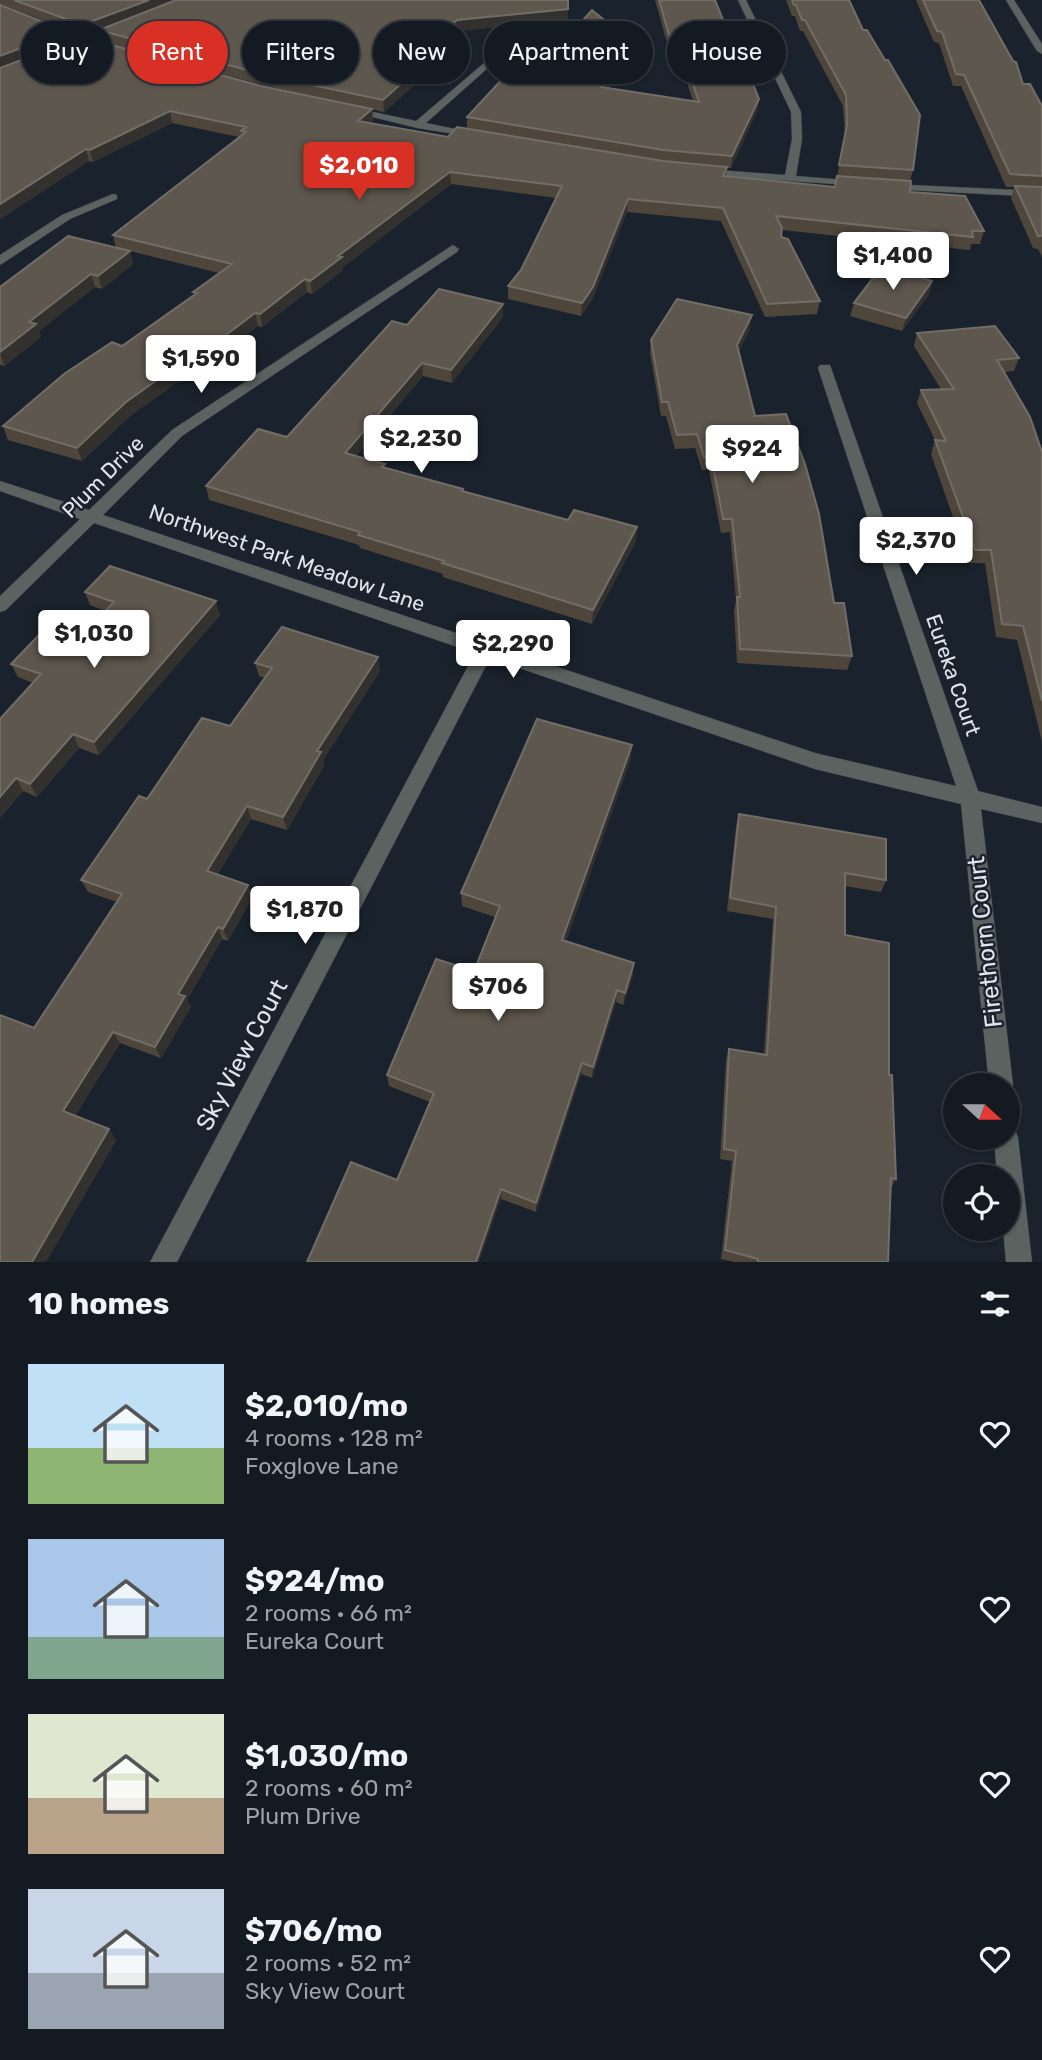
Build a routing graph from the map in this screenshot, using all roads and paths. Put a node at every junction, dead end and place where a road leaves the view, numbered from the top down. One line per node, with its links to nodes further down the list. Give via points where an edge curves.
1 (742, 0): 11 (street, via 796,112)
2 (1010, 0): 5 (street)
3 (0, 9): 4 (street)
4 (31, 21)
5 (1042, 51)
6 (484, 66): 8 (street)
7 (341, 108): 8 (street)
8 (417, 125): 9 (street)
9 (486, 138)
10 (688, 170): 11 (street)
11 (790, 179): 12 (street)
12 (866, 185)
13 (878, 186): 14 (street)
14 (1042, 194)
15 (113, 197): 17 (street, via 66,217)
16 (453, 249): 20 (street, Plum Drive, via 177,433)
17 (0, 261)
18 (825, 368): 23 (street, Eureka Court)
19 (0, 486): 20 (street, Northwest Park Meadow Lane)
20 (94, 516): 21 (street, Plum Drive); 22 (street, Northwest Park Meadow Lane)
21 (0, 606)
22 (485, 650): 23 (street, Northwest Park Meadow Lane, via 815,761); 27 (street, Sky View Court)
23 (970, 798): 24 (street, Northwest Park Meadow Lane); 25 (street, Firethorn Court)
24 (1042, 815)
25 (999, 1073)
26 (1007, 1150): 28 (street)
27 (163, 1262)
28 (1019, 1262)

